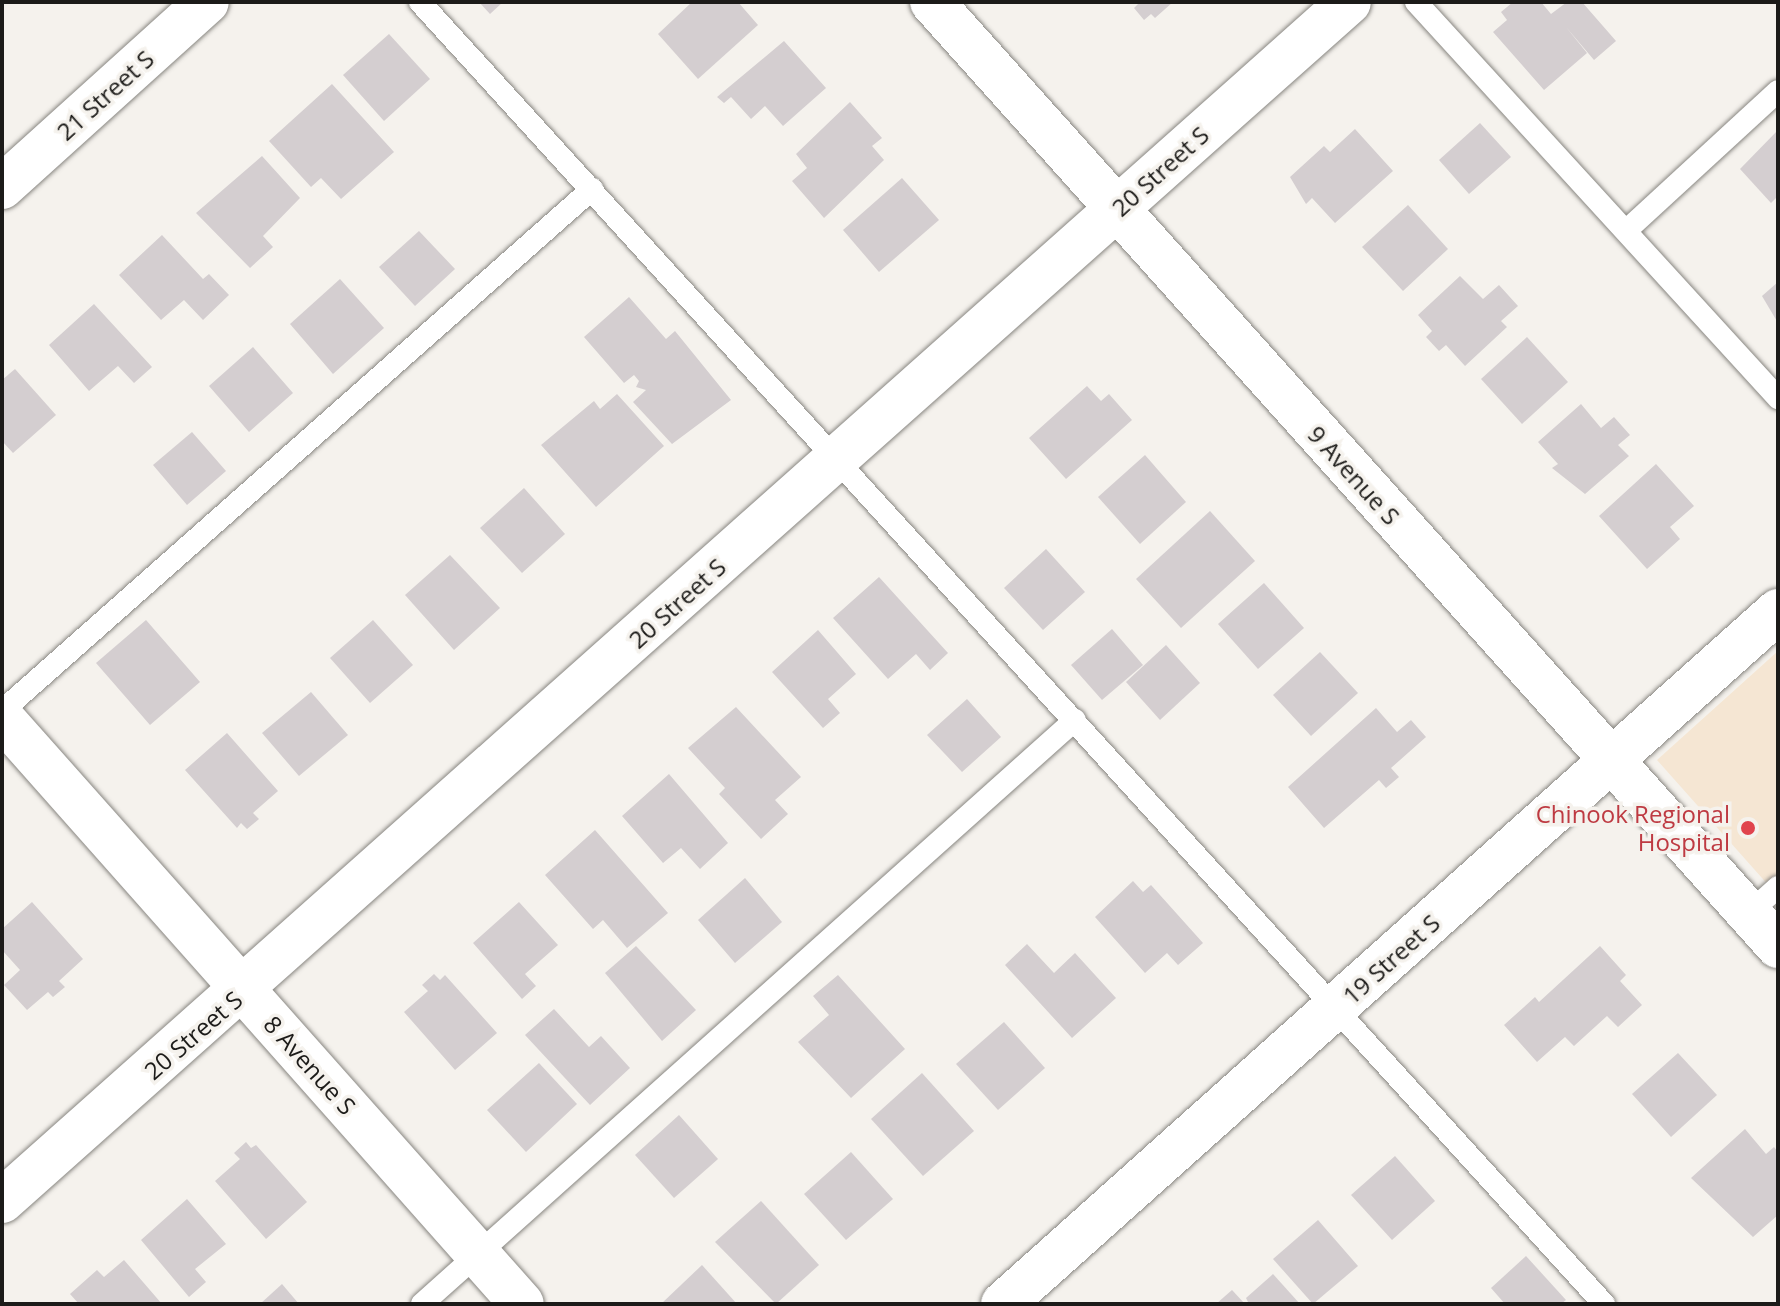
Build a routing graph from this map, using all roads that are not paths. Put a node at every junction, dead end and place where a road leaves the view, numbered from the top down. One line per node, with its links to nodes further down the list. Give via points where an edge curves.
1 (207, 2): 7 (street, 21 Street S)
2 (420, 2): 8 (lane)
3 (932, 2): 9 (street, 9 Avenue S)
4 (1349, 2): 9 (street, 20 Street S)
5 (1416, 2): 10 (lane)
6 (1778, 91): 10 (lane)
7 (2, 187)
8 (592, 189): 12 (lane); 14 (lane)
9 (1116, 210): 12 (street, 20 Street S); 17 (street, 9 Avenue S)
10 (1628, 229): 11 (lane)
11 (1778, 398)
12 (838, 459): 16 (lane); 20 (street, 20 Street S)
13 (1778, 611): 17 (street, 19 Street S)
14 (2, 711)
15 (2, 718): 20 (street, 8 Avenue S)
16 (1075, 720): 21 (lane); 23 (lane)
17 (1612, 763): 18 (street, 9 Avenue S); 21 (street, 19 Street S)
18 (1763, 900): 19 (street, 9 Avenue S)
19 (1778, 946)
20 (244, 990): 22 (street, 20 Street S); 23 (street, 8 Avenue S)
21 (1335, 1009): 26 (street, 19 Street S); 27 (lane)
22 (2, 1201)
23 (478, 1254): 24 (lane); 25 (street, 8 Avenue S)
24 (422, 1304)
25 (522, 1304)
26 (1003, 1304)
27 (1604, 1304)

